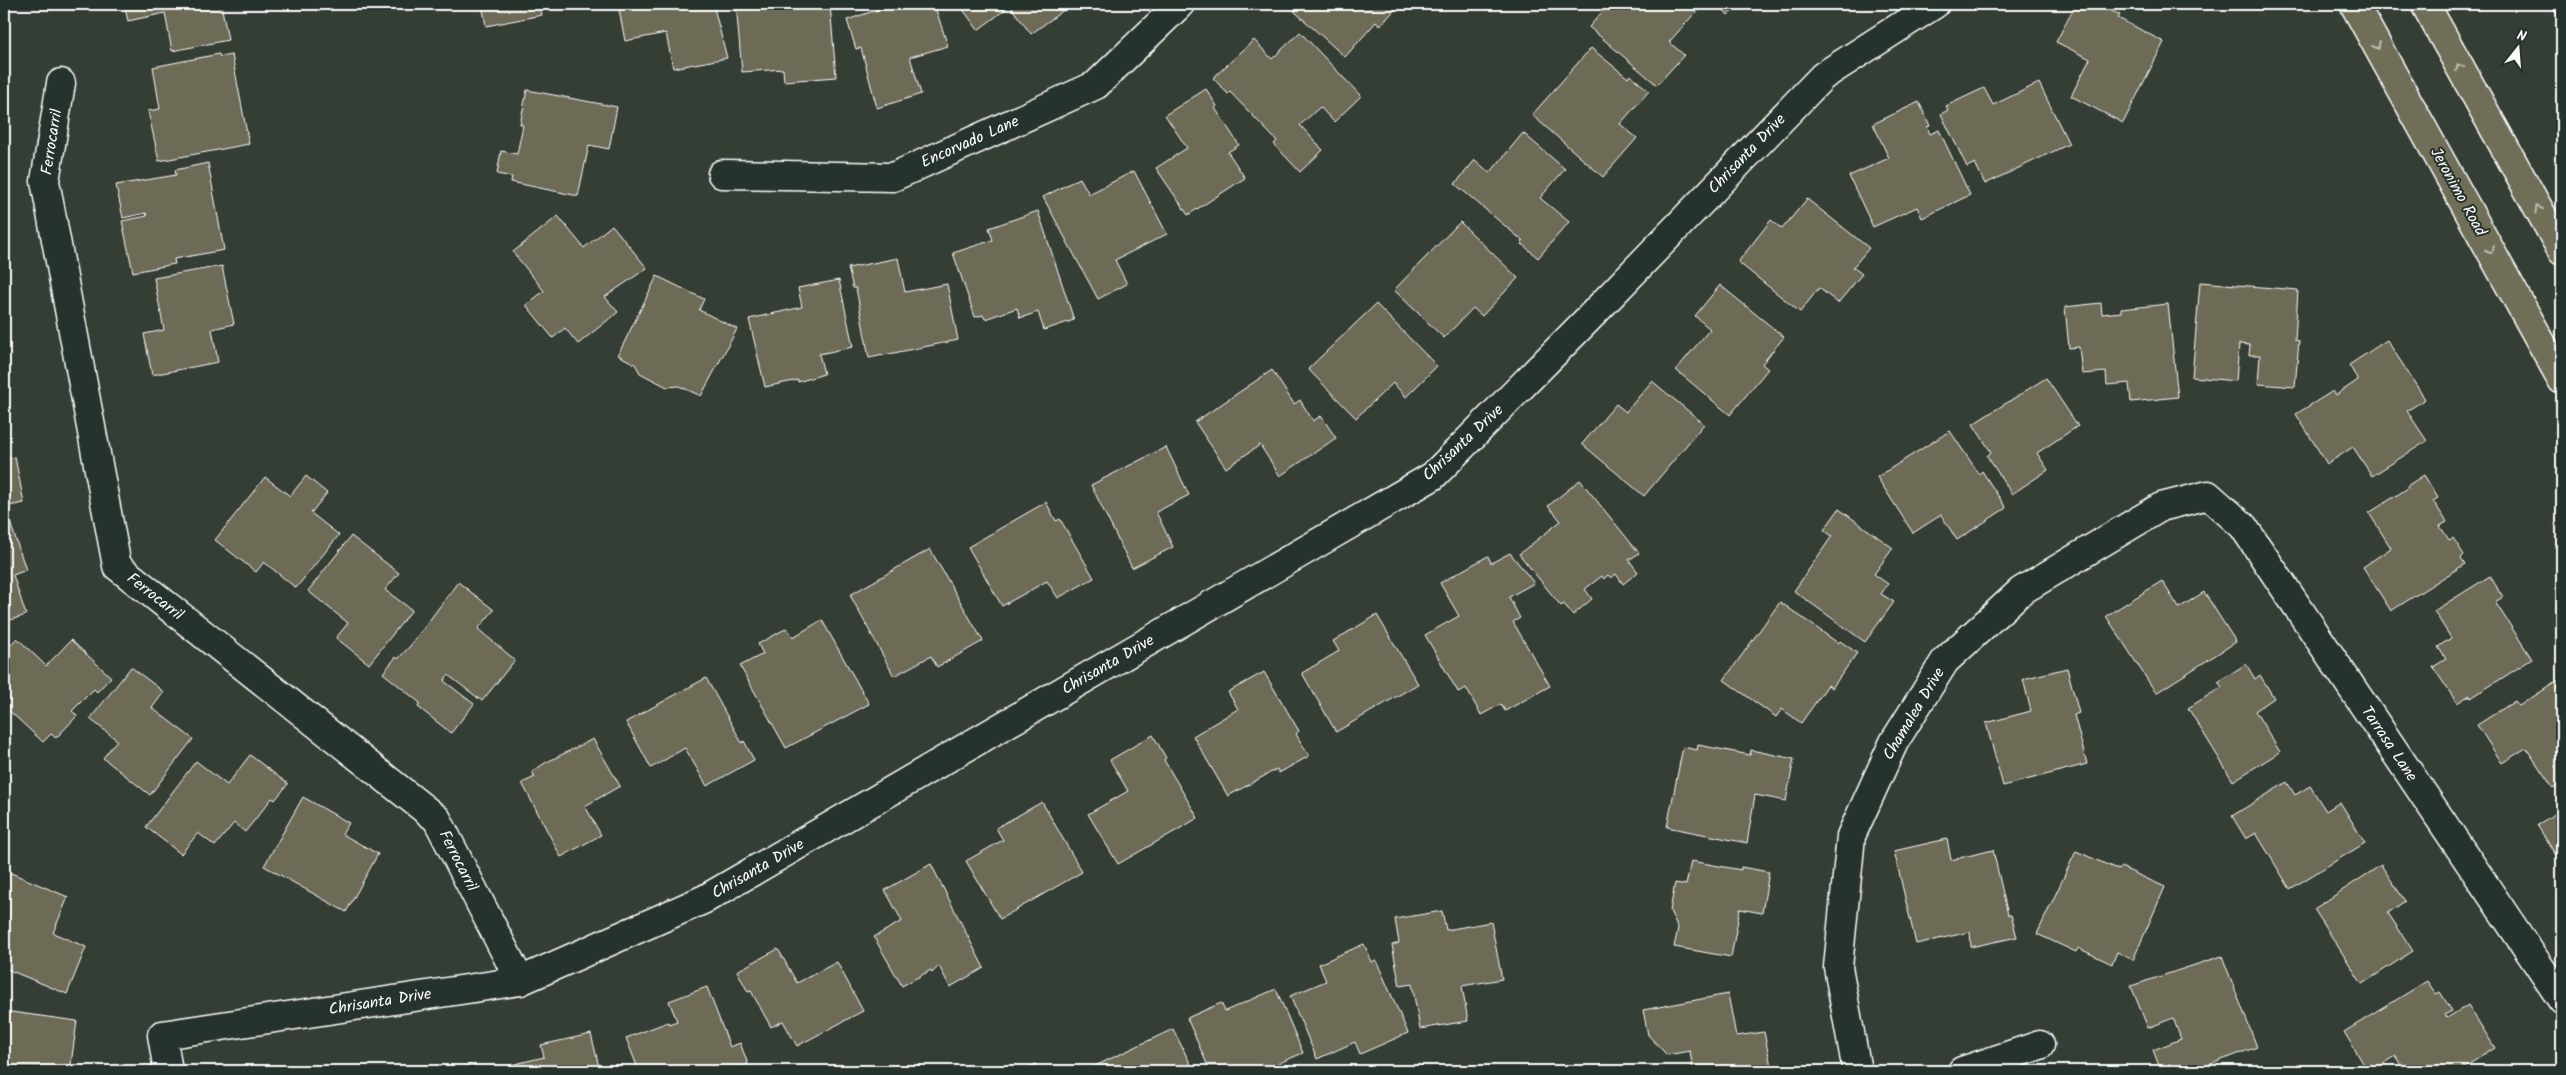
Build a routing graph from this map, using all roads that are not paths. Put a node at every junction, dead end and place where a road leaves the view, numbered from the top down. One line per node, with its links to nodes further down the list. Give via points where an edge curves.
1 (1180, 4): 6 (street, Encorvado Lane, via 1096,85 893,177)
2 (1935, 4): 10 (street, Chrisanta Drive, via 1823,76 1433,476 705,900)
3 (2354, 4): 8 (main road, Jeronimo Road, one-way to 8)
4 (2425, 4): 7 (main road, one-way to 4)
5 (61, 83): 10 (street, Ferrocarril, via 46,181 117,566 437,819)
6 (722, 174)
7 (2562, 251)
8 (2562, 380)
9 (2208, 495): 11 (street, Tarrasa Lane, via 2243,526); 14 (street, Chamalea Drive, via 2161,507 2021,591 1945,662 1894,742 1851,836 1838,966)
10 (520, 981): 13 (street, Chrisanta Drive, via 162,1035)
11 (2562, 1000)
12 (2040, 1045): 15 (street)
13 (168, 1071)
14 (1857, 1071)
15 (1962, 1071)

